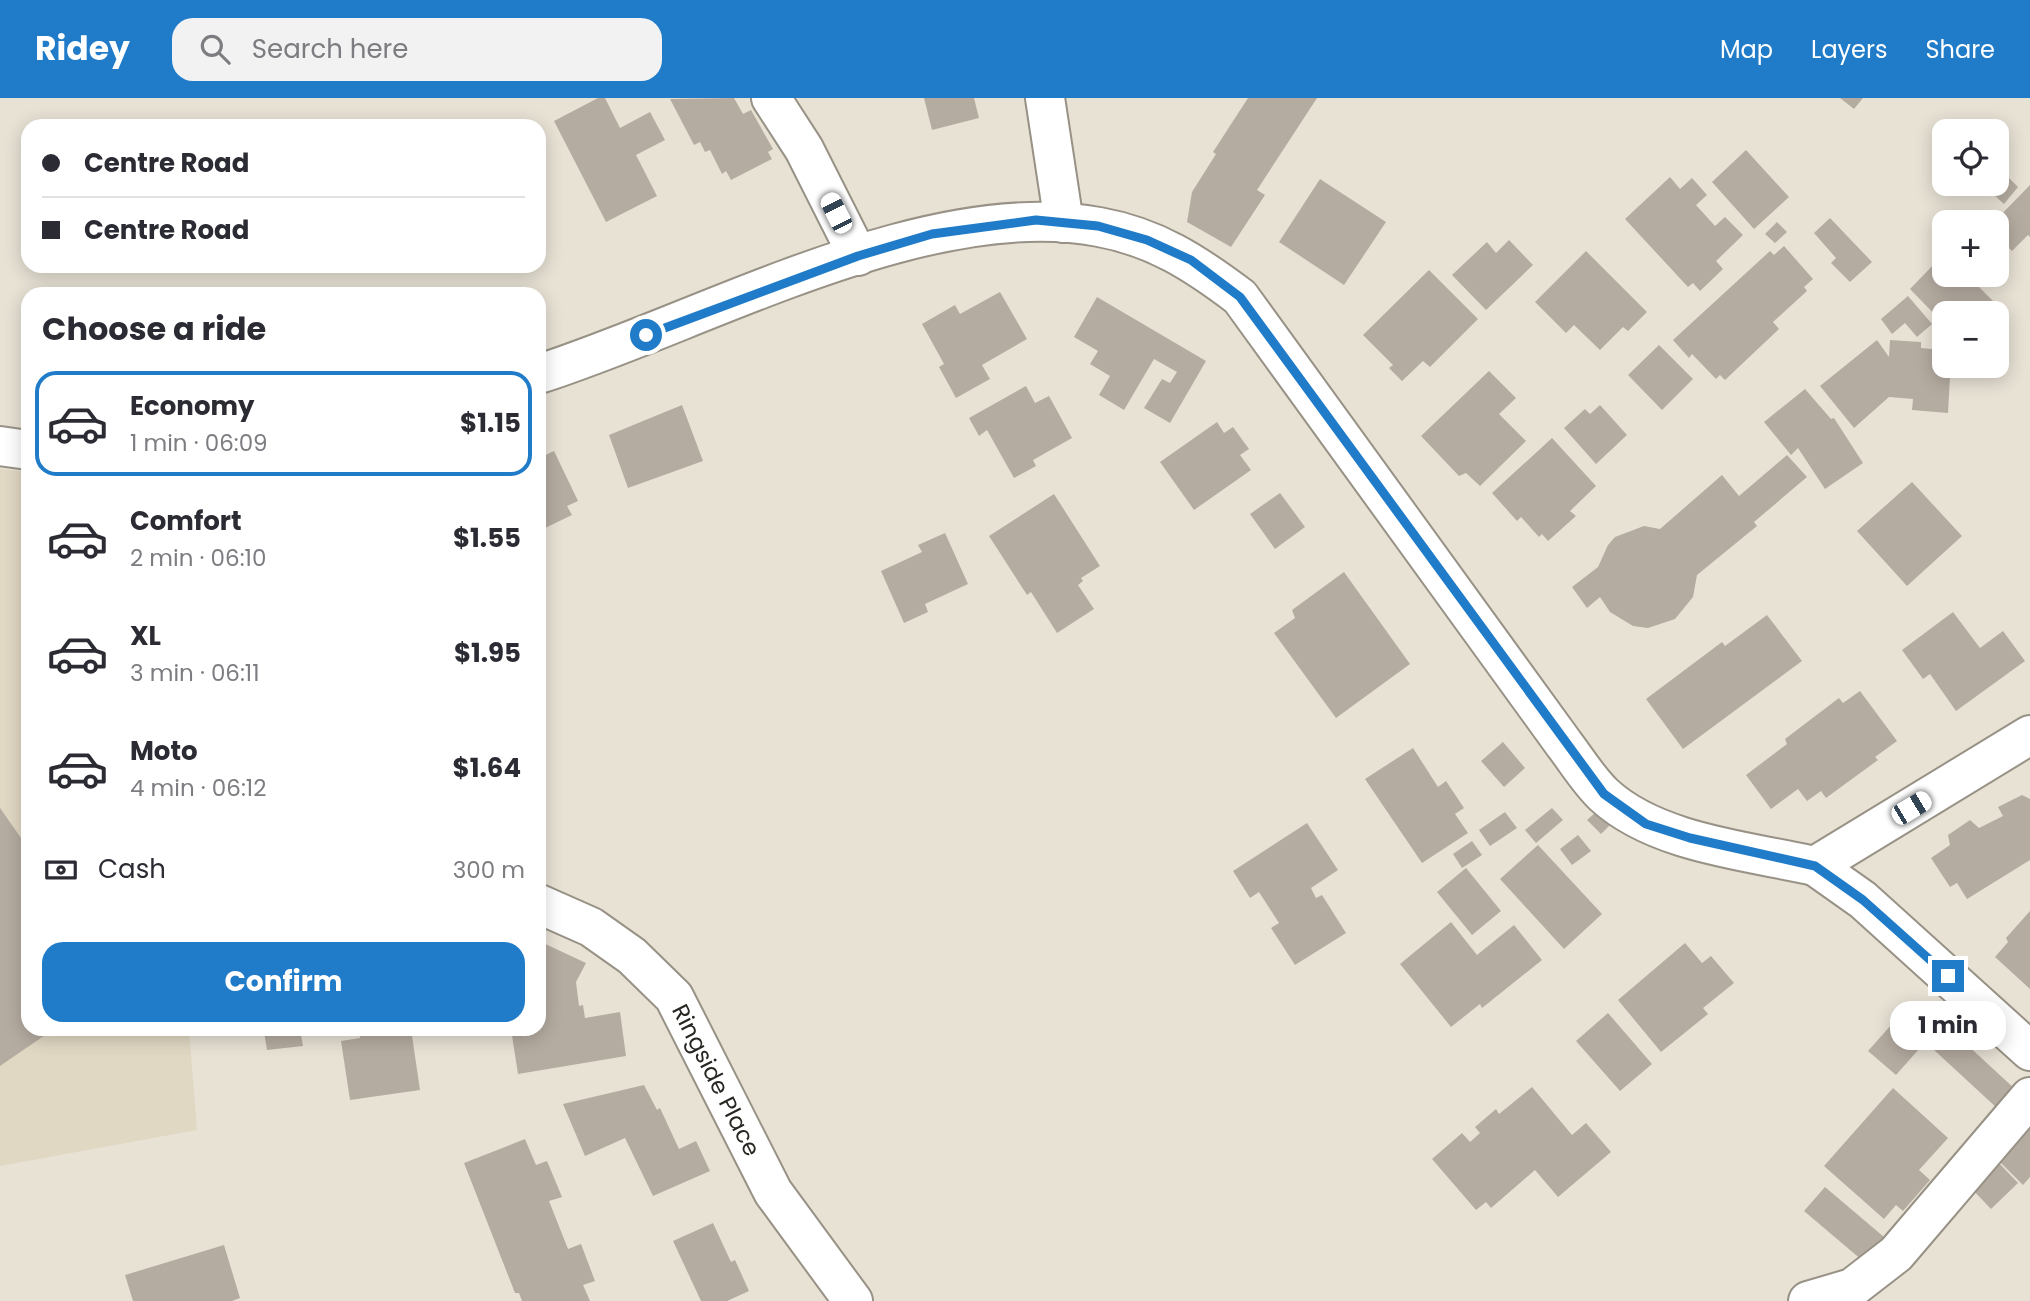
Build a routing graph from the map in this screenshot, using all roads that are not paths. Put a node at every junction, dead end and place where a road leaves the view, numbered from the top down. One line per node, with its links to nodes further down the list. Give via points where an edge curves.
1 (771, 98): 4 (street, via 804,149)
2 (1045, 98): 3 (street)
3 (1064, 223): 4 (street, via 1036,220 932,234); 9 (street, via 1098,226 1147,240 1191,260 1240,297 1604,794 1646,824)
4 (858, 256): 5 (street)
5 (546, 371)
6 (0, 446): 7 (street)
7 (21, 449)
8 (2030, 735): 9 (street)
9 (1815, 866): 11 (street, via 1863,900)
10 (546, 907): 13 (street, Ringside Place, via 591,927 632,956 674,997 773,1192)
11 (2030, 1051)
12 (2030, 1097): 14 (street, via 1896,1254 1852,1289)
13 (853, 1301)
14 (1808, 1301)

